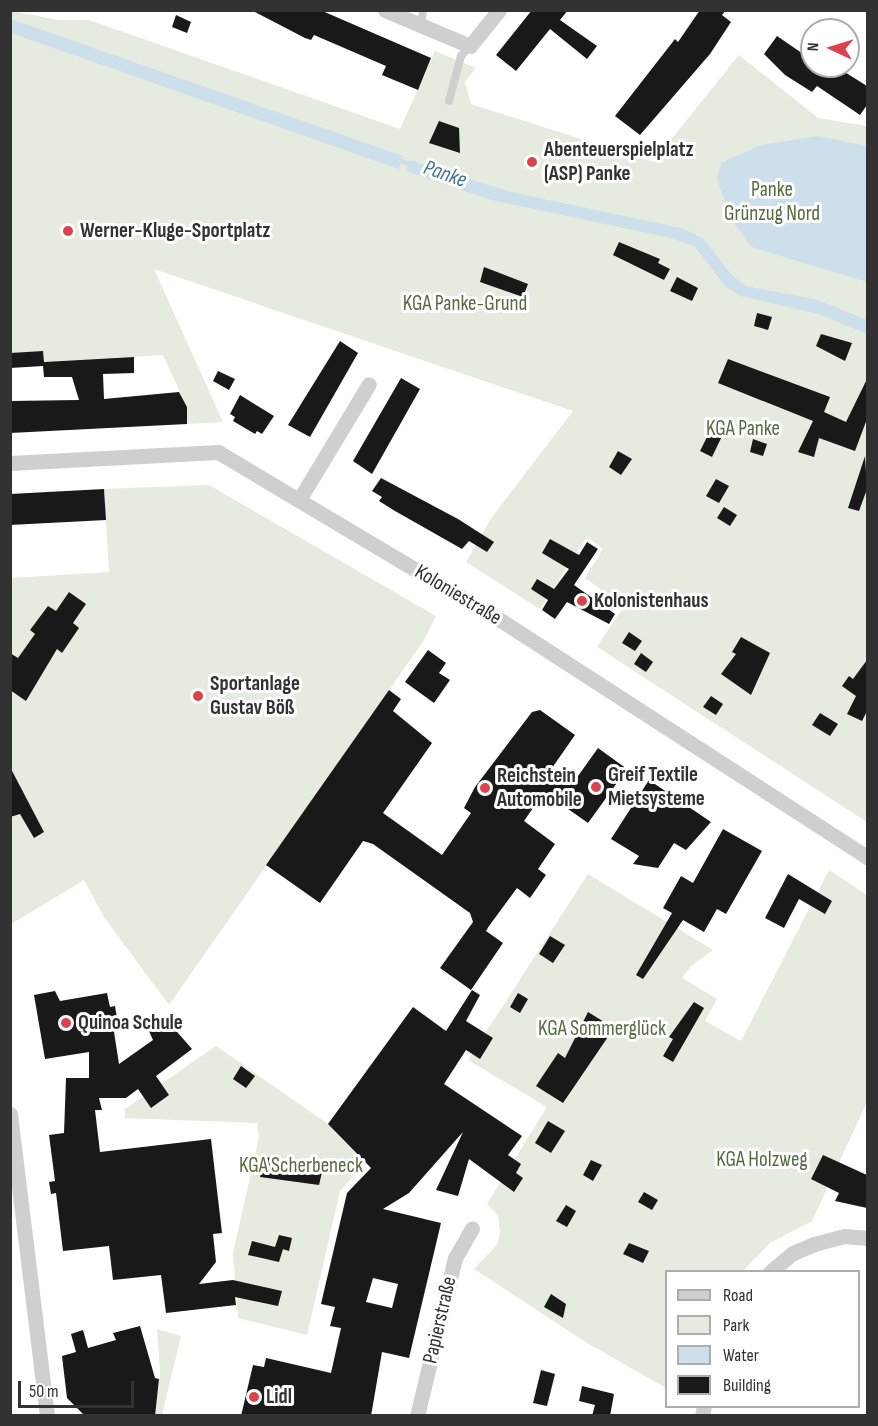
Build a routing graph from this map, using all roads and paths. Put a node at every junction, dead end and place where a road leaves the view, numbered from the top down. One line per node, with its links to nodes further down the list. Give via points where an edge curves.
1 (385, 10): 3 (street)
2 (499, 10): 4 (street)
3 (422, 18): 4 (street)
4 (470, 46): 5 (lane, via 461,56)
5 (449, 101)
6 (369, 384): 8 (street)
7 (10, 463): 8 (street, Koloniestraße, via 218,452)
8 (299, 500): 9 (street, Koloniestraße, via 502,621)
9 (867, 858)
10 (10, 1114): 14 (street)
11 (472, 1229): 15 (street, Papierstraße, via 455,1258)
12 (867, 1238): 13 (street, via 844,1236 814,1244 793,1253)
13 (772, 1270)
14 (47, 1416)
15 (417, 1416)

